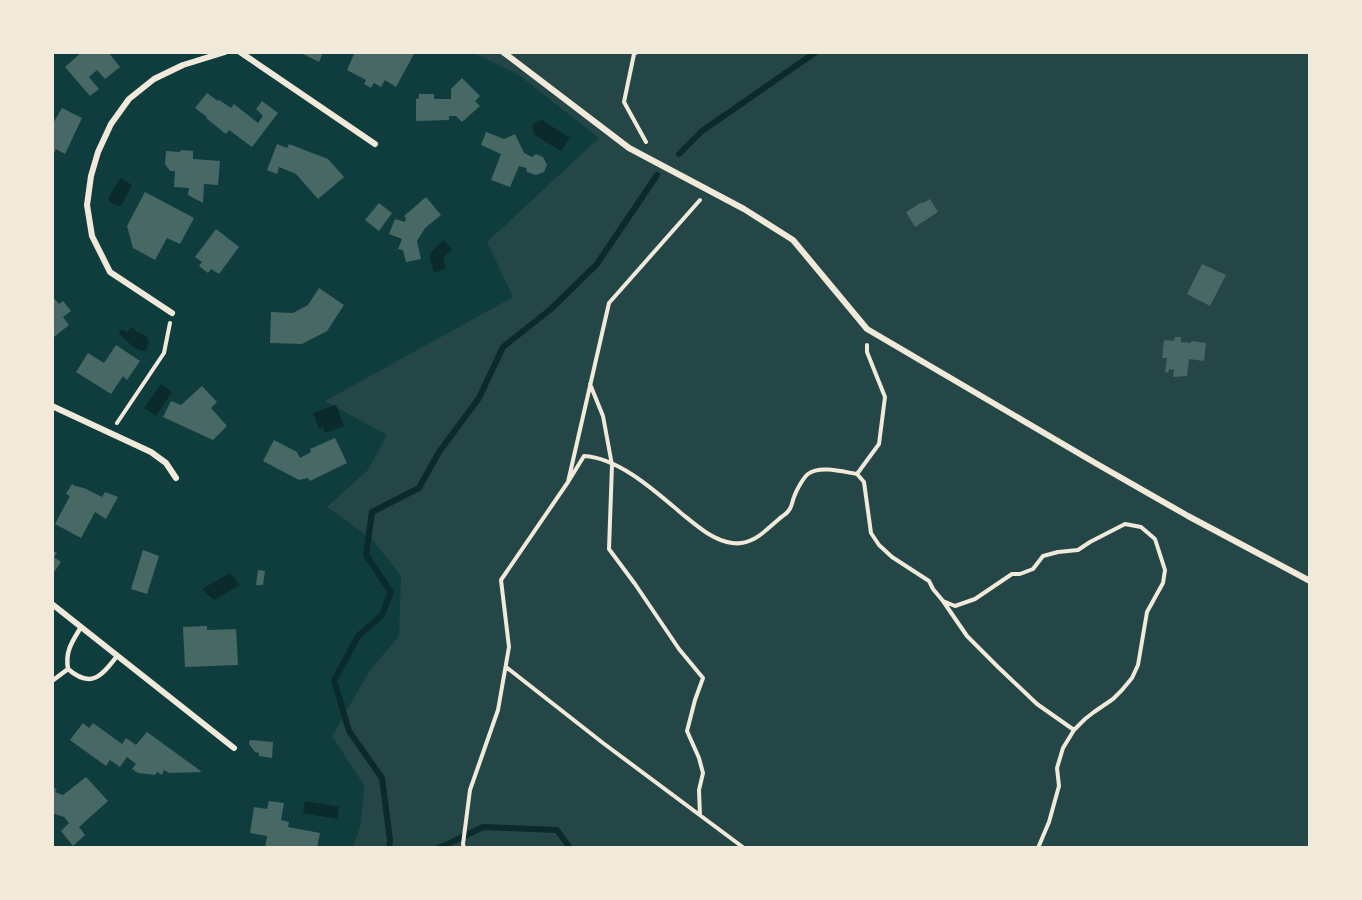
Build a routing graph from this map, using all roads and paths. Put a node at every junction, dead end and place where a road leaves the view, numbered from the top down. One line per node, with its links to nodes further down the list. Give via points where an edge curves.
1 (225, 52): 8 (street, via 183,64 154,79 129,99 111,124 90,176 87,205 92,236 110,272)
2 (240, 52): 5 (street)
3 (503, 52): 6 (street, via 629,148)
4 (637, 52): 6 (path, via 624,102)
5 (375, 144)
6 (660, 164): 7 (street)
7 (709, 190): 9 (street, via 793,240); 10 (path, via 609,303)
8 (172, 314): 12 (path, via 164,353)
9 (867, 329): 14 (path, via 867,352 885,398 879,444); 17 (street, via 1137,487)
10 (590, 383): 13 (path, via 603,416); 16 (path)
11 (52, 406): 12 (street)
12 (110, 433): 15 (street, via 151,452 166,463)
13 (611, 462): 14 (path, via 703,530 733,543 747,543 768,530 790,509 807,475 814,471); 16 (path, via 584,456); 27 (path, via 609,549 703,678 687,731 703,773)
14 (857, 474): 18 (path, via 864,482 871,533 879,545 929,581)
15 (176, 478)
16 (568, 482): 22 (path, via 501,580 509,647)
17 (1310, 581)
18 (943, 601): 25 (path, via 967,636 990,660 1038,704); 25 (path, via 955,606 975,599 1012,574 1033,569 1043,556 1078,550 1125,524 1141,527 1155,539 1165,570 1163,583 1147,612 1138,665 1122,690)
19 (52, 604): 20 (street)
20 (81, 627): 21 (street); 23 (lane, via 68,650)
21 (117, 656): 23 (lane, via 99,677 77,677); 26 (street)
22 (506, 667): 27 (path); 28 (path, via 498,710 470,790)
23 (68, 669): 24 (lane)
24 (52, 681)
25 (1074, 730): 30 (path, via 1063,748 1057,768 1059,786)
26 (234, 748)
27 (700, 815): 29 (path)
28 (464, 848)
29 (744, 848)
30 (1038, 848)

